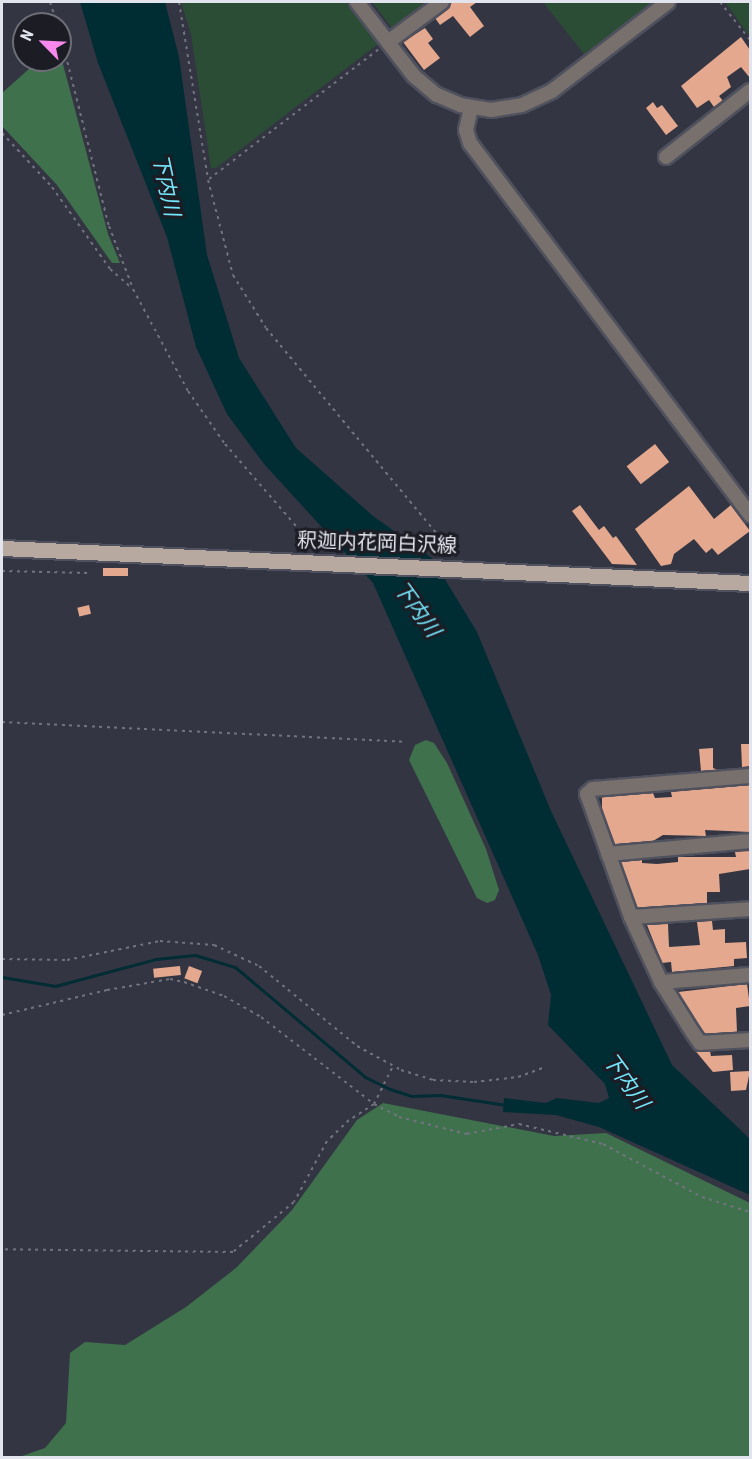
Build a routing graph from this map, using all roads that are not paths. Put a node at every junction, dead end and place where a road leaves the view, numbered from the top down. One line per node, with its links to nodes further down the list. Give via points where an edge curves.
1 (357, 2): 4 (street)
2 (442, 2): 4 (street)
3 (668, 2): 6 (street, via 552,91 522,105 491,110)
4 (387, 42): 6 (street, via 414,76 436,95)
5 (750, 91): 7 (street)
6 (471, 108): 8 (street, via 466,130 470,143)
7 (666, 157)
8 (750, 515)
9 (2, 548): 10 (main road, 釈迦内花岡白沢線)
10 (750, 582)
11 (750, 776): 13 (street, via 592,789 587,794)
12 (750, 841): 13 (street)
13 (608, 854): 15 (street)
14 (750, 909): 15 (street)
15 (631, 917): 17 (street)
16 (750, 975): 17 (street)
17 (661, 982): 18 (street, via 700,1043)
18 (750, 1040)

